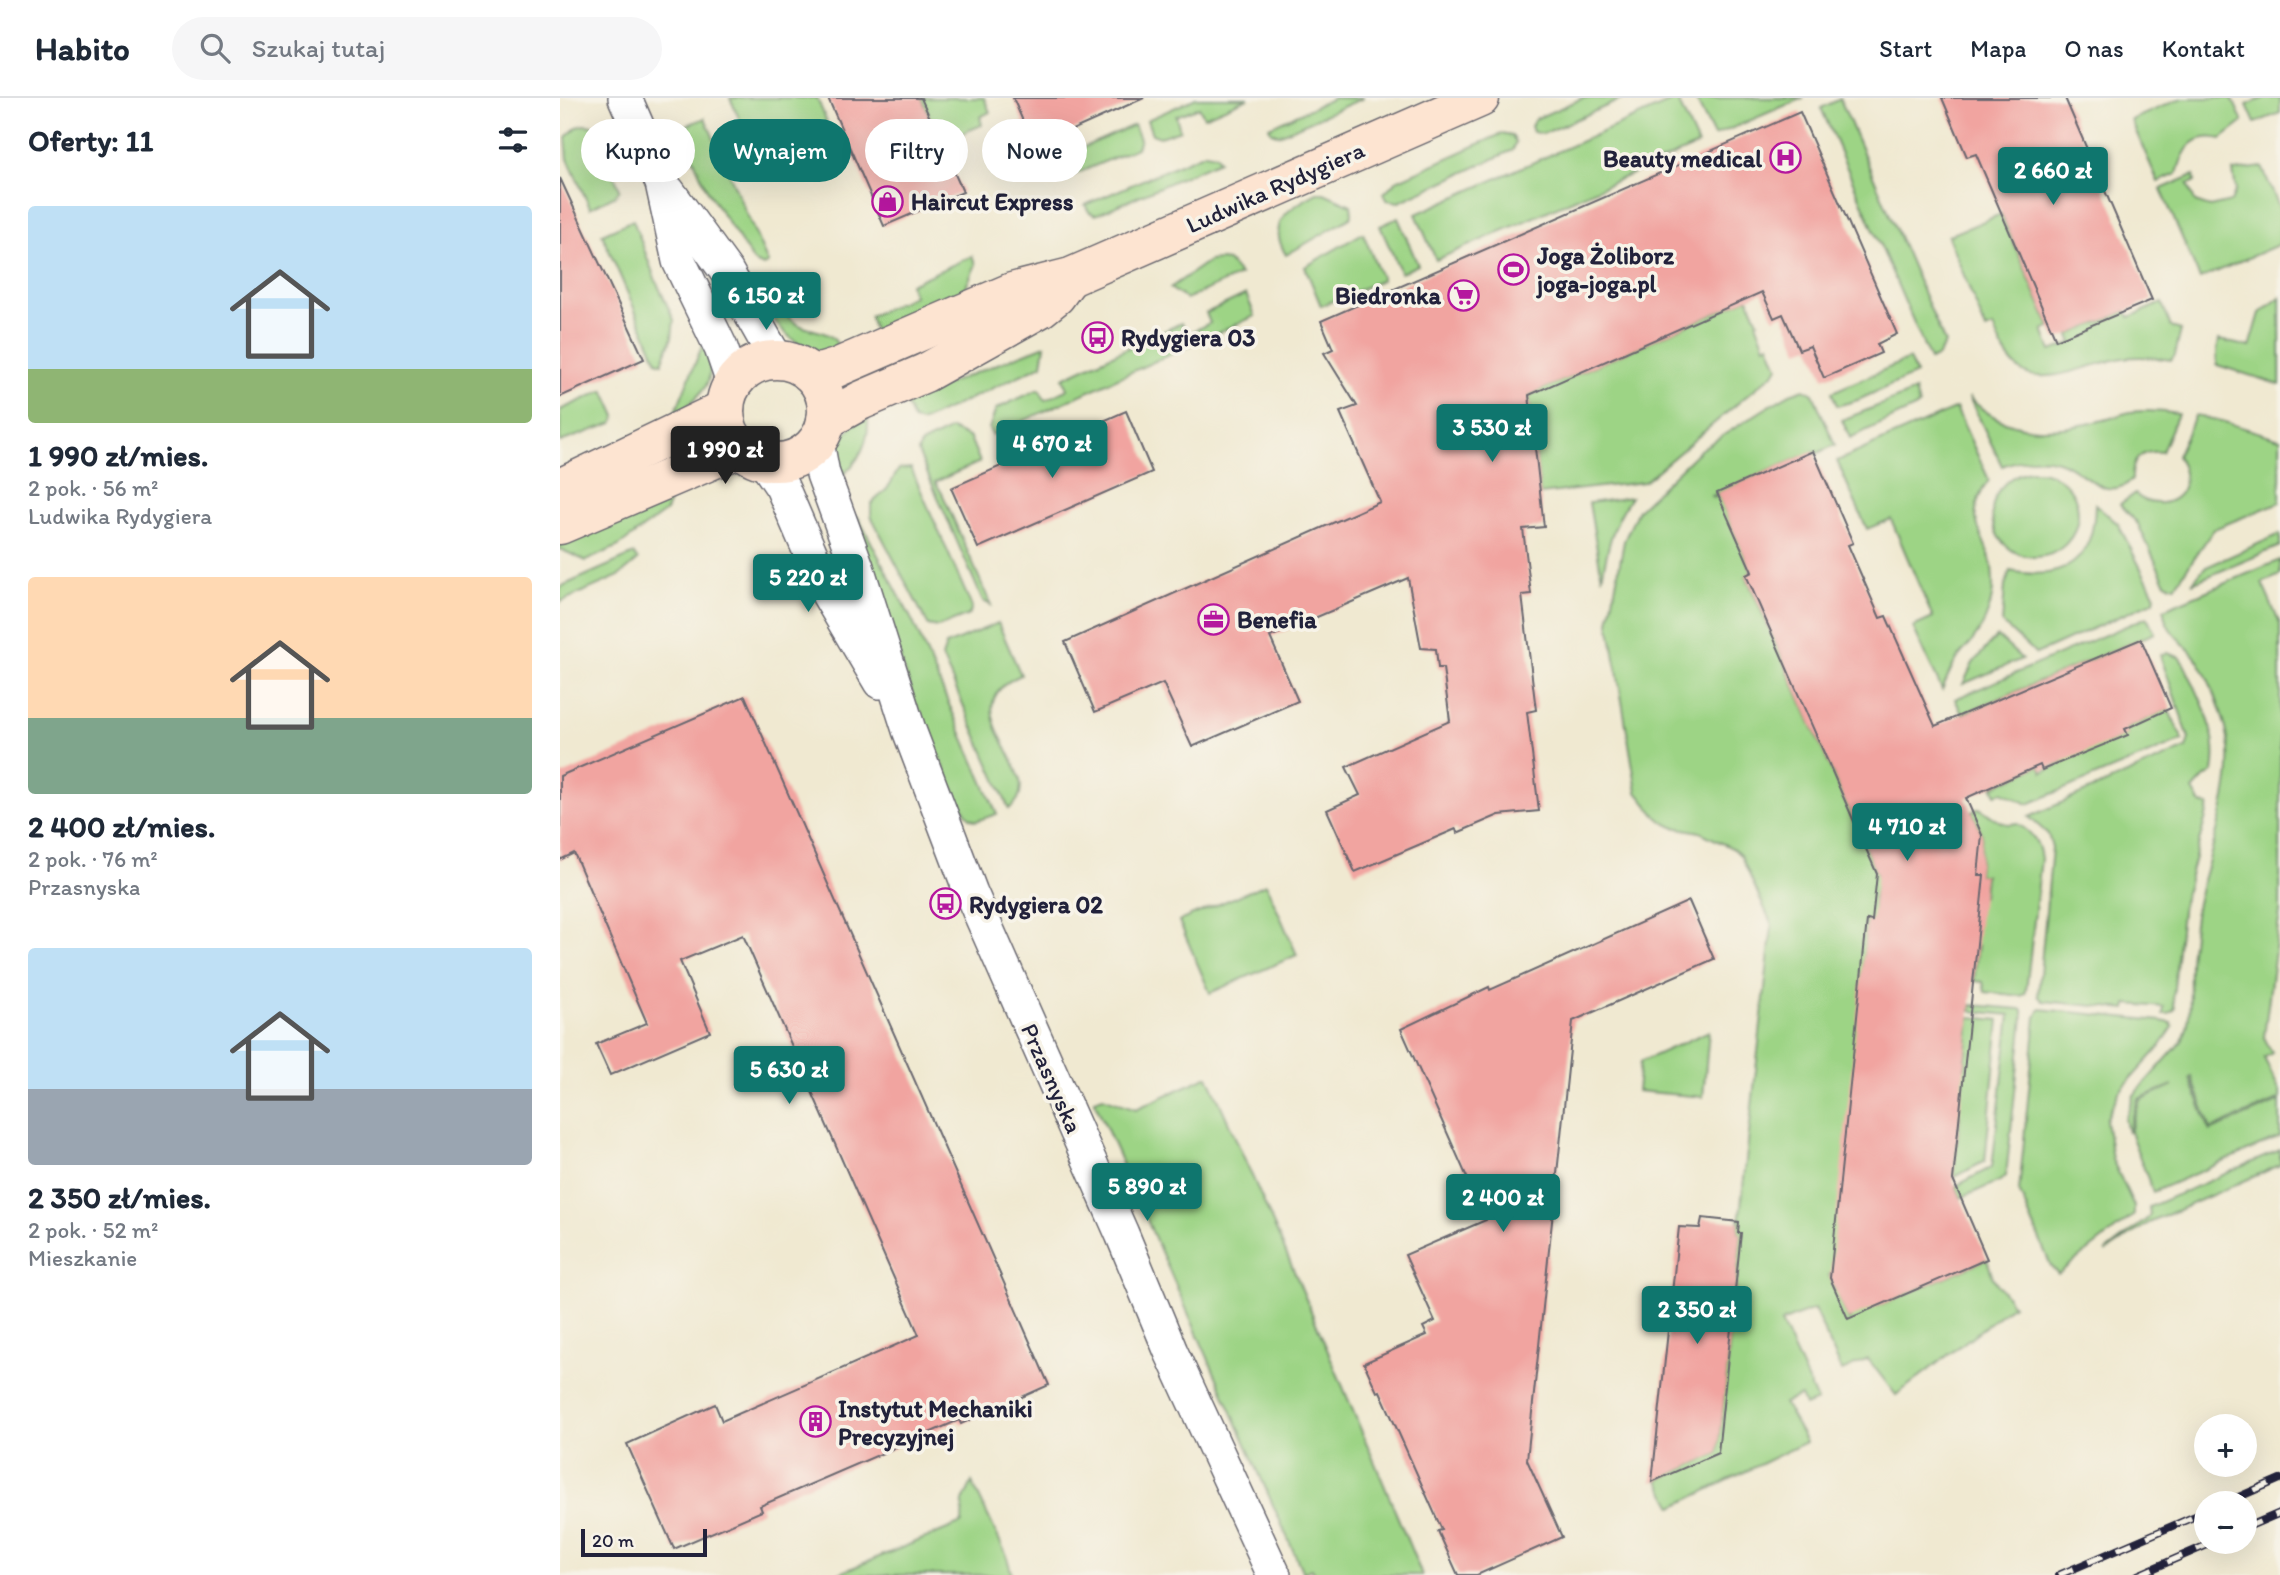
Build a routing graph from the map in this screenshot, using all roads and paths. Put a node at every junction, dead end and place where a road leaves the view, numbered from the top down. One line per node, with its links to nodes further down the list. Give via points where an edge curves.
1 (625, 98): 3 (street)
2 (1480, 98): 4 (street, Ludwika Rydygiera)
3 (662, 183): 5 (street, via 710,247 773,353); 6 (street, via 679,261 721,348)
4 (1071, 277): 5 (street, Ludwika Rydygiera, via 1012,292 836,368 823,372); 7 (street, Ludwika Rydygiera, via 1041,308 925,373 860,401)
5 (796, 367): 6 (street, via 764,361 747,369); 7 (street, via 821,386 827,403)
6 (729, 396): 8 (street, via 726,424 731,437); 9 (street)
7 (822, 431): 8 (street, via 802,455 784,462); 11 (street, Przasnyska, via 823,474)
8 (752, 455): 10 (street); 11 (street, Przasnyska, via 782,487 828,594)
9 (560, 488)
10 (560, 525)
11 (909, 730): 12 (street, Przasnyska, via 971,894)
12 (1274, 1575)

